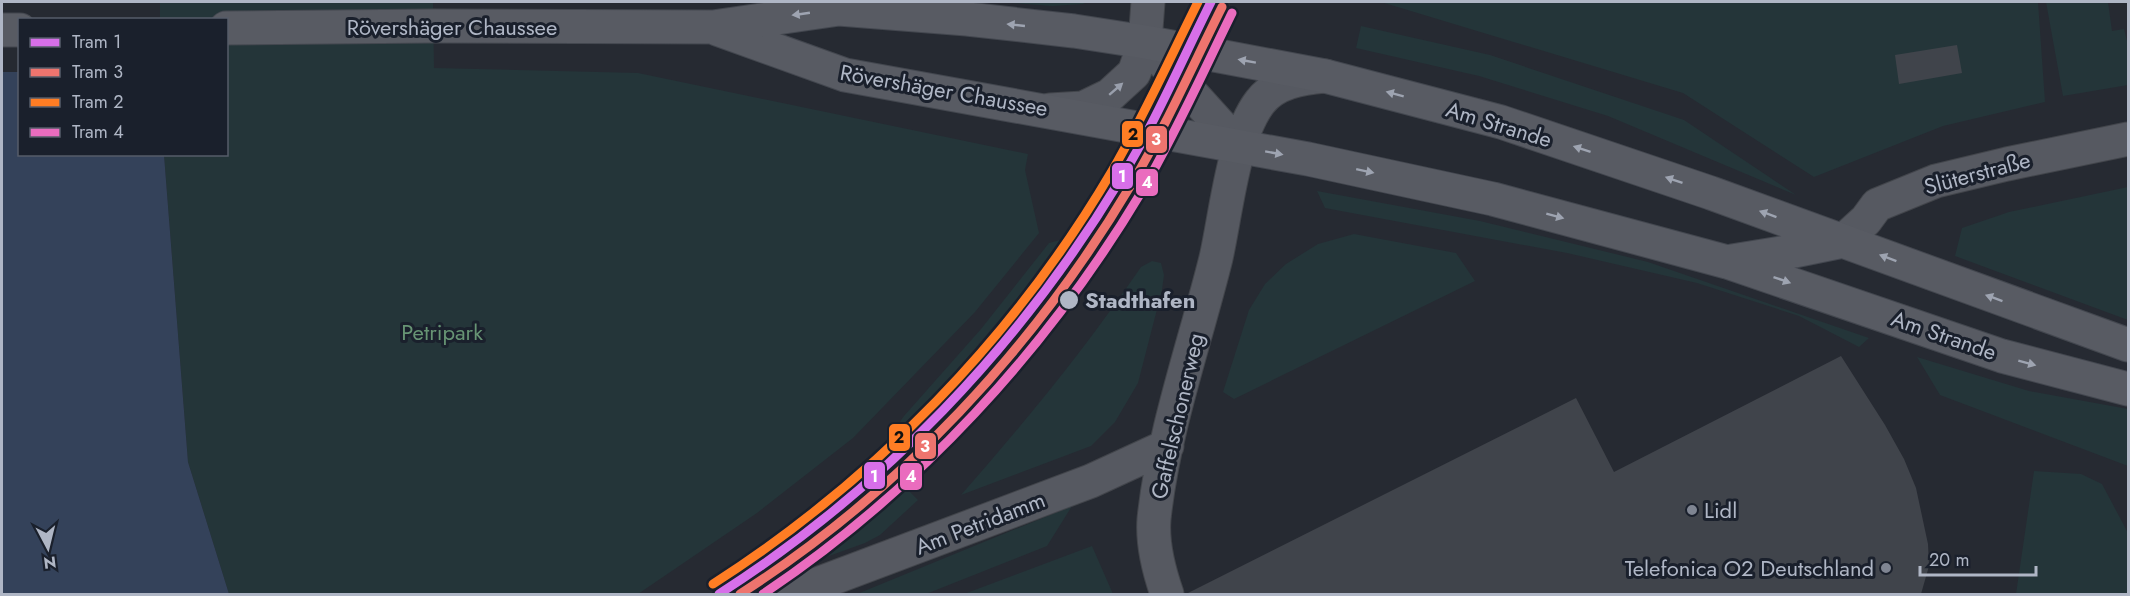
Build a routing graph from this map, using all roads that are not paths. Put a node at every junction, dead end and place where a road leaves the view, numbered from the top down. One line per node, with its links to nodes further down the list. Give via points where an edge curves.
1 (1148, 2): 6 (street)
2 (713, 27): 3 (main road, Rövershäger Chaussee); 6 (main road, Rövershäger Chaussee, one-way to 2, via 967,19 839,9); 8 (main road, Rövershäger Chaussee, via 845,75)
3 (228, 28)
4 (2, 30): 5 (main road)
5 (18, 30)
6 (1145, 42): 7 (main road, Am Strande, one-way to 6); 8 (street, Rövershäger Chaussee, one-way to 6, via 1083,108 1110,95 1134,73); 10 (street)
7 (1325, 76): 10 (street, Gaffelschonerweg, via 1280,86 1261,100); 11 (main road, Am Strande, one-way to 7, via 1501,122)
8 (1042, 111): 10 (main road, Am Strande)
9 (2128, 139): 11 (street, Slüterstraße, via 1936,181 1877,205)
10 (1240, 147): 12 (main road, Am Strande, one-way to 12, via 1493,199); 15 (street, Gaffelschonerweg)
11 (1843, 241): 12 (main road, Am Strande); 13 (main road, Am Strande, one-way to 11)
12 (1727, 261): 14 (main road, Am Strande, one-way to 14, via 2002,356)
13 (2128, 345)
14 (2128, 389)
15 (1167, 446): 16 (street, Am Petridamm, via 1091,481); 17 (street, Gaffelschonerweg, via 1154,521 1158,569)
16 (791, 594)
17 (1167, 594)

